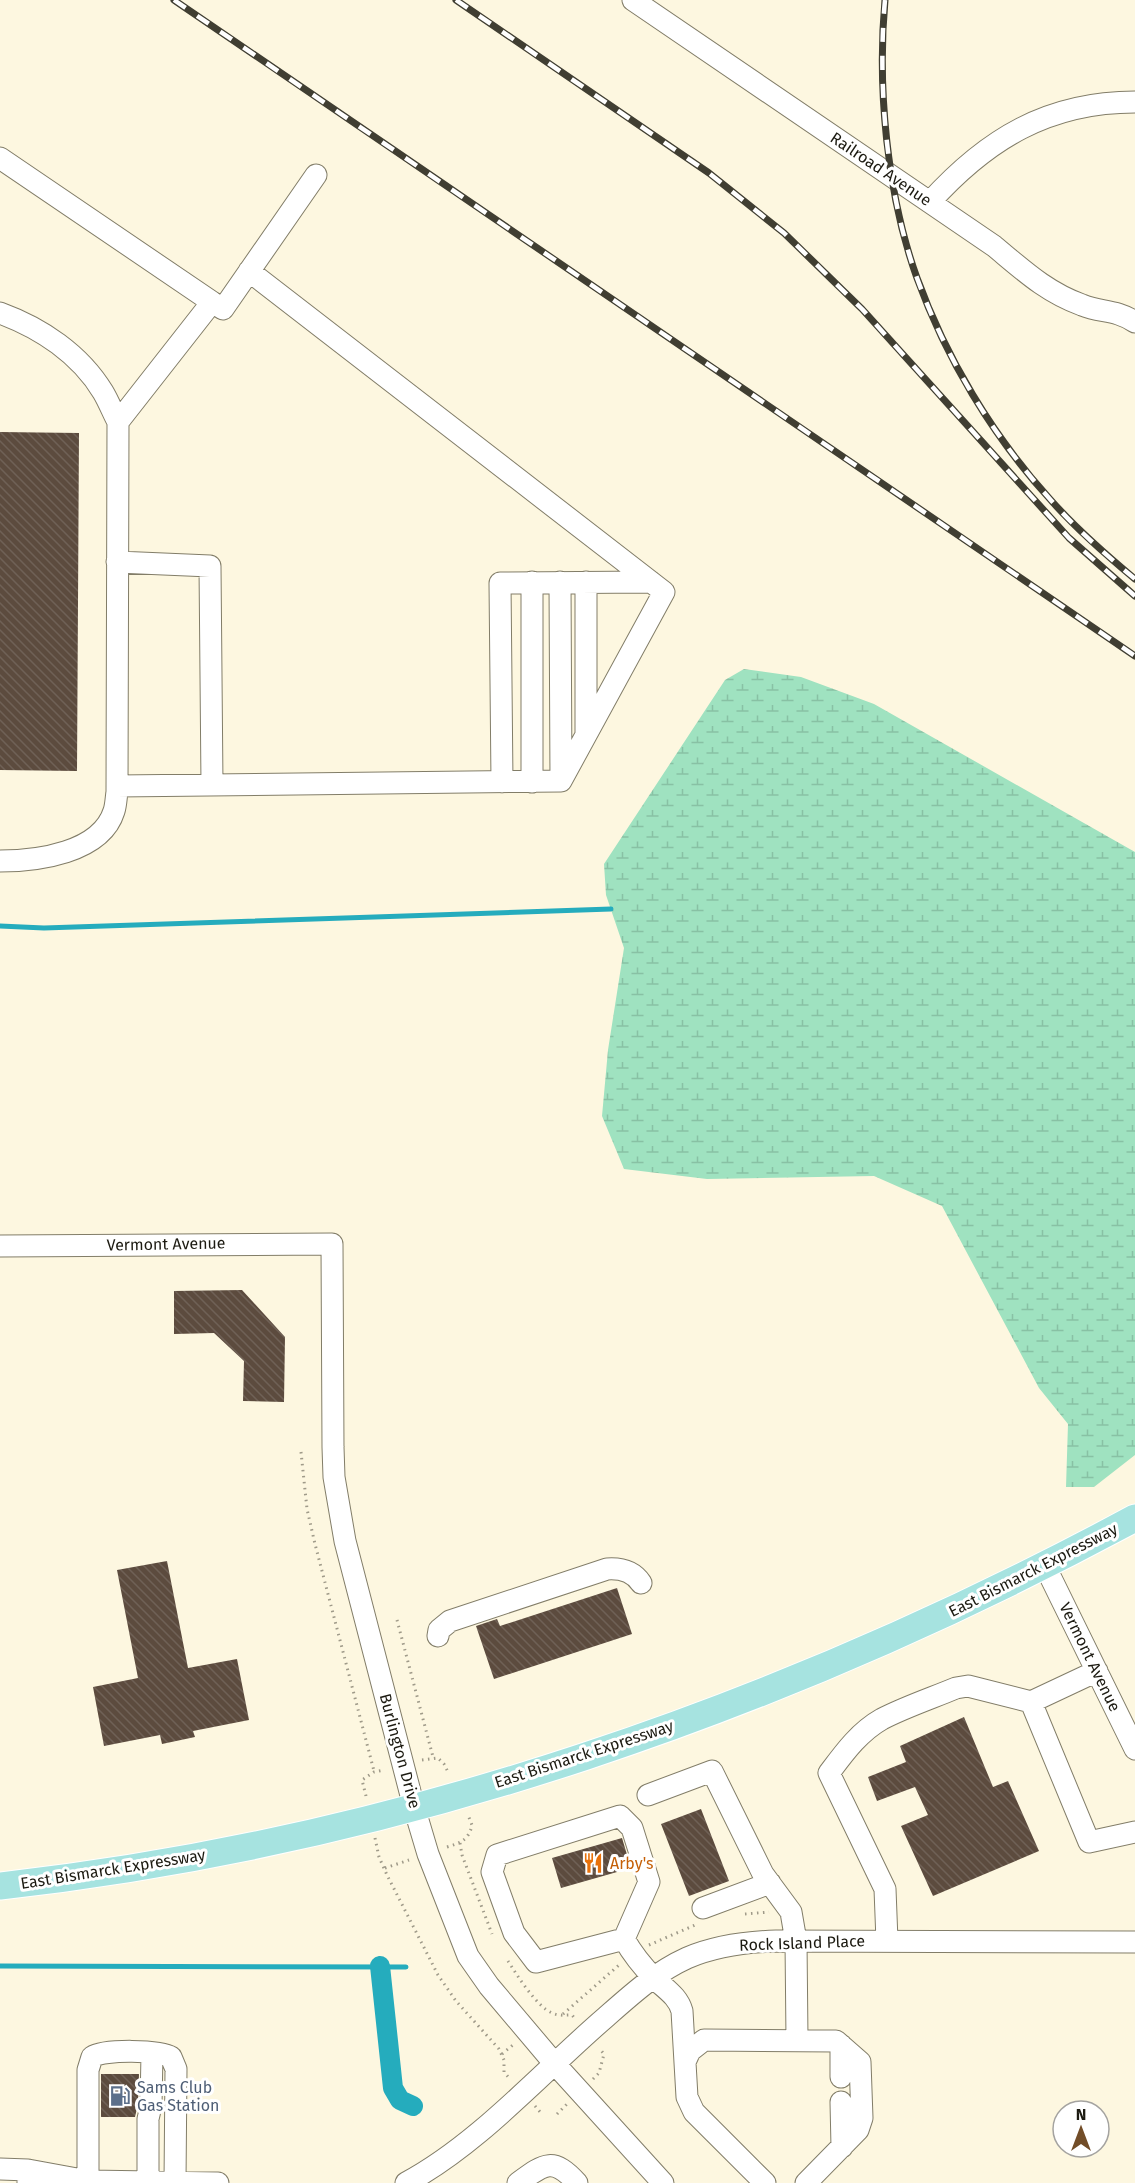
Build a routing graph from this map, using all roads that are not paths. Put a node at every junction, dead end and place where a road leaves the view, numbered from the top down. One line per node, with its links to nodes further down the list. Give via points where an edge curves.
1 (633, 0): 5 (street, Railroad Avenue)
2 (1135, 102): 5 (street, via 1077,108 1028,123 975,158)
3 (0, 158): 7 (street)
4 (316, 175): 6 (street)
5 (930, 202): 9 (street, Railroad Avenue, via 994,246 1046,289 1083,306)
6 (249, 271): 7 (street, via 223,309); 15 (street)
7 (212, 302): 10 (street)
8 (0, 313): 10 (street, via 51,338 80,363 103,392)
9 (1129, 318)
10 (118, 422): 11 (street)
11 (117, 562): 20 (street, via 210,566); 21 (street)
12 (532, 582): 13 (street); 18 (street, via 500,583); 19 (street)
13 (560, 582): 14 (street); 17 (street)
14 (586, 582): 15 (street); 16 (street)
15 (651, 582): 16 (street, via 664,592)
16 (586, 735): 17 (street)
17 (561, 781): 19 (street)
18 (502, 782): 19 (street); 20 (street)
19 (532, 782)
20 (212, 785): 21 (street)
21 (117, 786): 22 (street, via 114,812 103,830 87,842 44,858)
22 (0, 861)
23 (332, 1244): 24 (street, Vermont Avenue); 33 (street, Burlington Drive, via 333,1447 339,1508)
24 (0, 1246)
25 (1135, 1518): 26 (main road, East Bismarck Expressway)
26 (1045, 1566): 29 (street, Vermont Avenue); 33 (main road, East Bismarck Expressway, via 759,1694 579,1758)
27 (641, 1583): 28 (street, via 627,1571 607,1569 450,1621)
28 (438, 1636)
29 (1097, 1671): 30 (street); 31 (street, Vermont Avenue)
30 (1031, 1702): 34 (street, via 1089,1842); 40 (street, via 968,1686 956,1688 881,1720 851,1745 829,1773 885,1889)
31 (1135, 1749)
32 (648, 1795): 35 (street, via 712,1771)
33 (414, 1807): 36 (main road, East Bismarck Expressway, via 232,1850); 47 (street, Burlington Drive, via 468,1956)
34 (1135, 1832)
35 (770, 1883): 37 (street); 39 (street, via 791,1912)
36 (0, 1886)
37 (703, 1908)
38 (624, 1939): 38 (street, via 650,1882 632,1828 620,1816 497,1855 492,1872 514,1933 536,1962); 42 (street)
39 (796, 1941): 40 (street, Rock Island Place); 42 (street, Rock Island Place, via 720,1948 689,1957); 43 (street)
40 (887, 1941): 41 (street, Rock Island Place)
41 (1135, 1942)
42 (653, 1977): 46 (street, via 679,2000); 47 (street, Rock Island Place)
43 (806, 2039): 44 (street, via 836,2041); 46 (street, via 704,2040 690,2051)
44 (841, 2045): 48 (street); 50 (street, via 860,2062 862,2118 858,2130)
45 (152, 2053): 53 (street, via 105,2052 92,2057 88,2070); 54 (street); 55 (street, via 171,2057 176,2069)
46 (685, 2062): 61 (street, via 687,2097 694,2112)
47 (554, 2063): 57 (street, Rock Island Place, via 475,2136); 60 (street, Burlington Drive)
48 (841, 2077)
49 (841, 2102): 50 (street)
50 (842, 2147): 62 (street)
51 (0, 2169): 52 (street)
52 (28, 2177): 53 (street)
53 (88, 2181): 54 (street)
54 (148, 2181): 55 (street)
55 (175, 2182): 56 (street)
56 (218, 2183)
57 (406, 2183)
58 (518, 2183): 59 (street, via 547,2165 560,2167)
59 (577, 2183)
60 (663, 2183)
61 (765, 2183)
62 (806, 2183)

